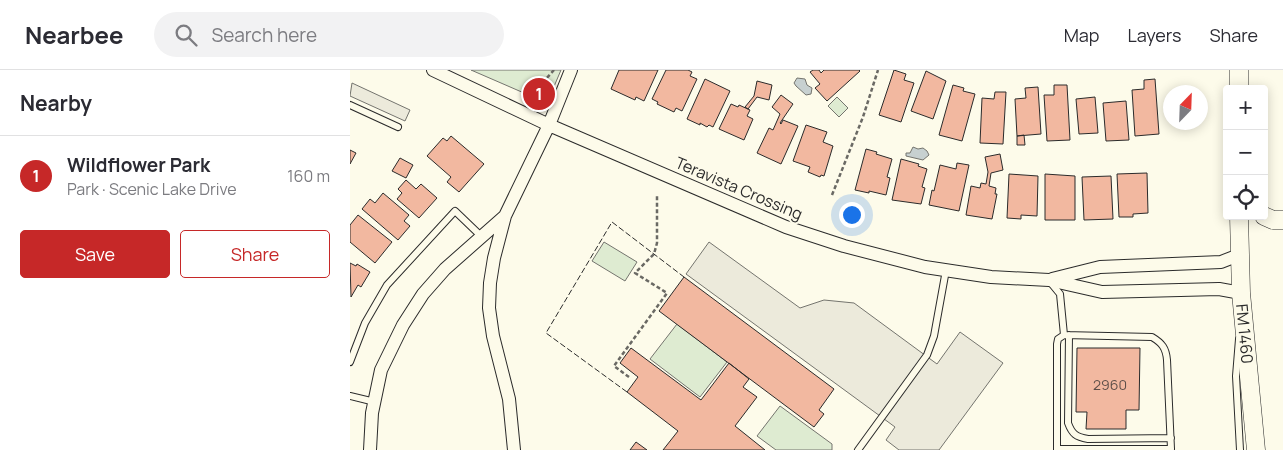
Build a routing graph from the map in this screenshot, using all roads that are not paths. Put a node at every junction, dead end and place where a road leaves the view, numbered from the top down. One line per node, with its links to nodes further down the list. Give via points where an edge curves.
1 (433, 70): 6 (street, Teravista Crossing)
2 (571, 70): 6 (street)
3 (1239, 70): 4 (main road)
4 (1239, 85)
5 (350, 106): 7 (lane)
6 (549, 125): 8 (street); 14 (street, Teravista Crossing, via 786,227 844,246)
7 (398, 127)
8 (504, 216): 12 (street); 26 (street, via 494,258 489,308 509,398)
9 (1268, 218): 11 (main road)
10 (1239, 220): 13 (main road, FM 1460 / FM 1460)
11 (1283, 220)
12 (481, 236): 19 (lane, via 454,211 386,285 364,323); 21 (street, via 423,294 403,325 381,370)
13 (1239, 255): 15 (street, Teravista Crossing, via 1220,262 1100,267); 16 (main road, FM 1460 / FM 1460)
14 (946, 270): 15 (street, Teravista Crossing); 27 (lane, via 934,336 927,355)
15 (1049, 280): 16 (street, Teravista Crossing, via 1102,292 1219,290); 18 (lane, via 1060,294)
16 (1241, 293): 17 (main road, FM 1460 / FM 1460)
17 (1243, 319): 28 (lane, via 1237,347 1236,376); 29 (main road, FM 1460 / FM 1460)
18 (1066, 335): 22 (lane, via 1152,337 1161,343 1167,360); 22 (lane, via 1068,423 1072,432 1088,439); 23 (lane, via 1058,339 1057,344)
19 (350, 362)
20 (350, 396): 21 (lane)
21 (375, 402): 25 (street)
22 (1171, 438): 24 (lane)
23 (1057, 449): 24 (lane)
24 (1171, 449)
25 (370, 450)
26 (514, 450)
27 (858, 450)
28 (1240, 450)
29 (1256, 450)

